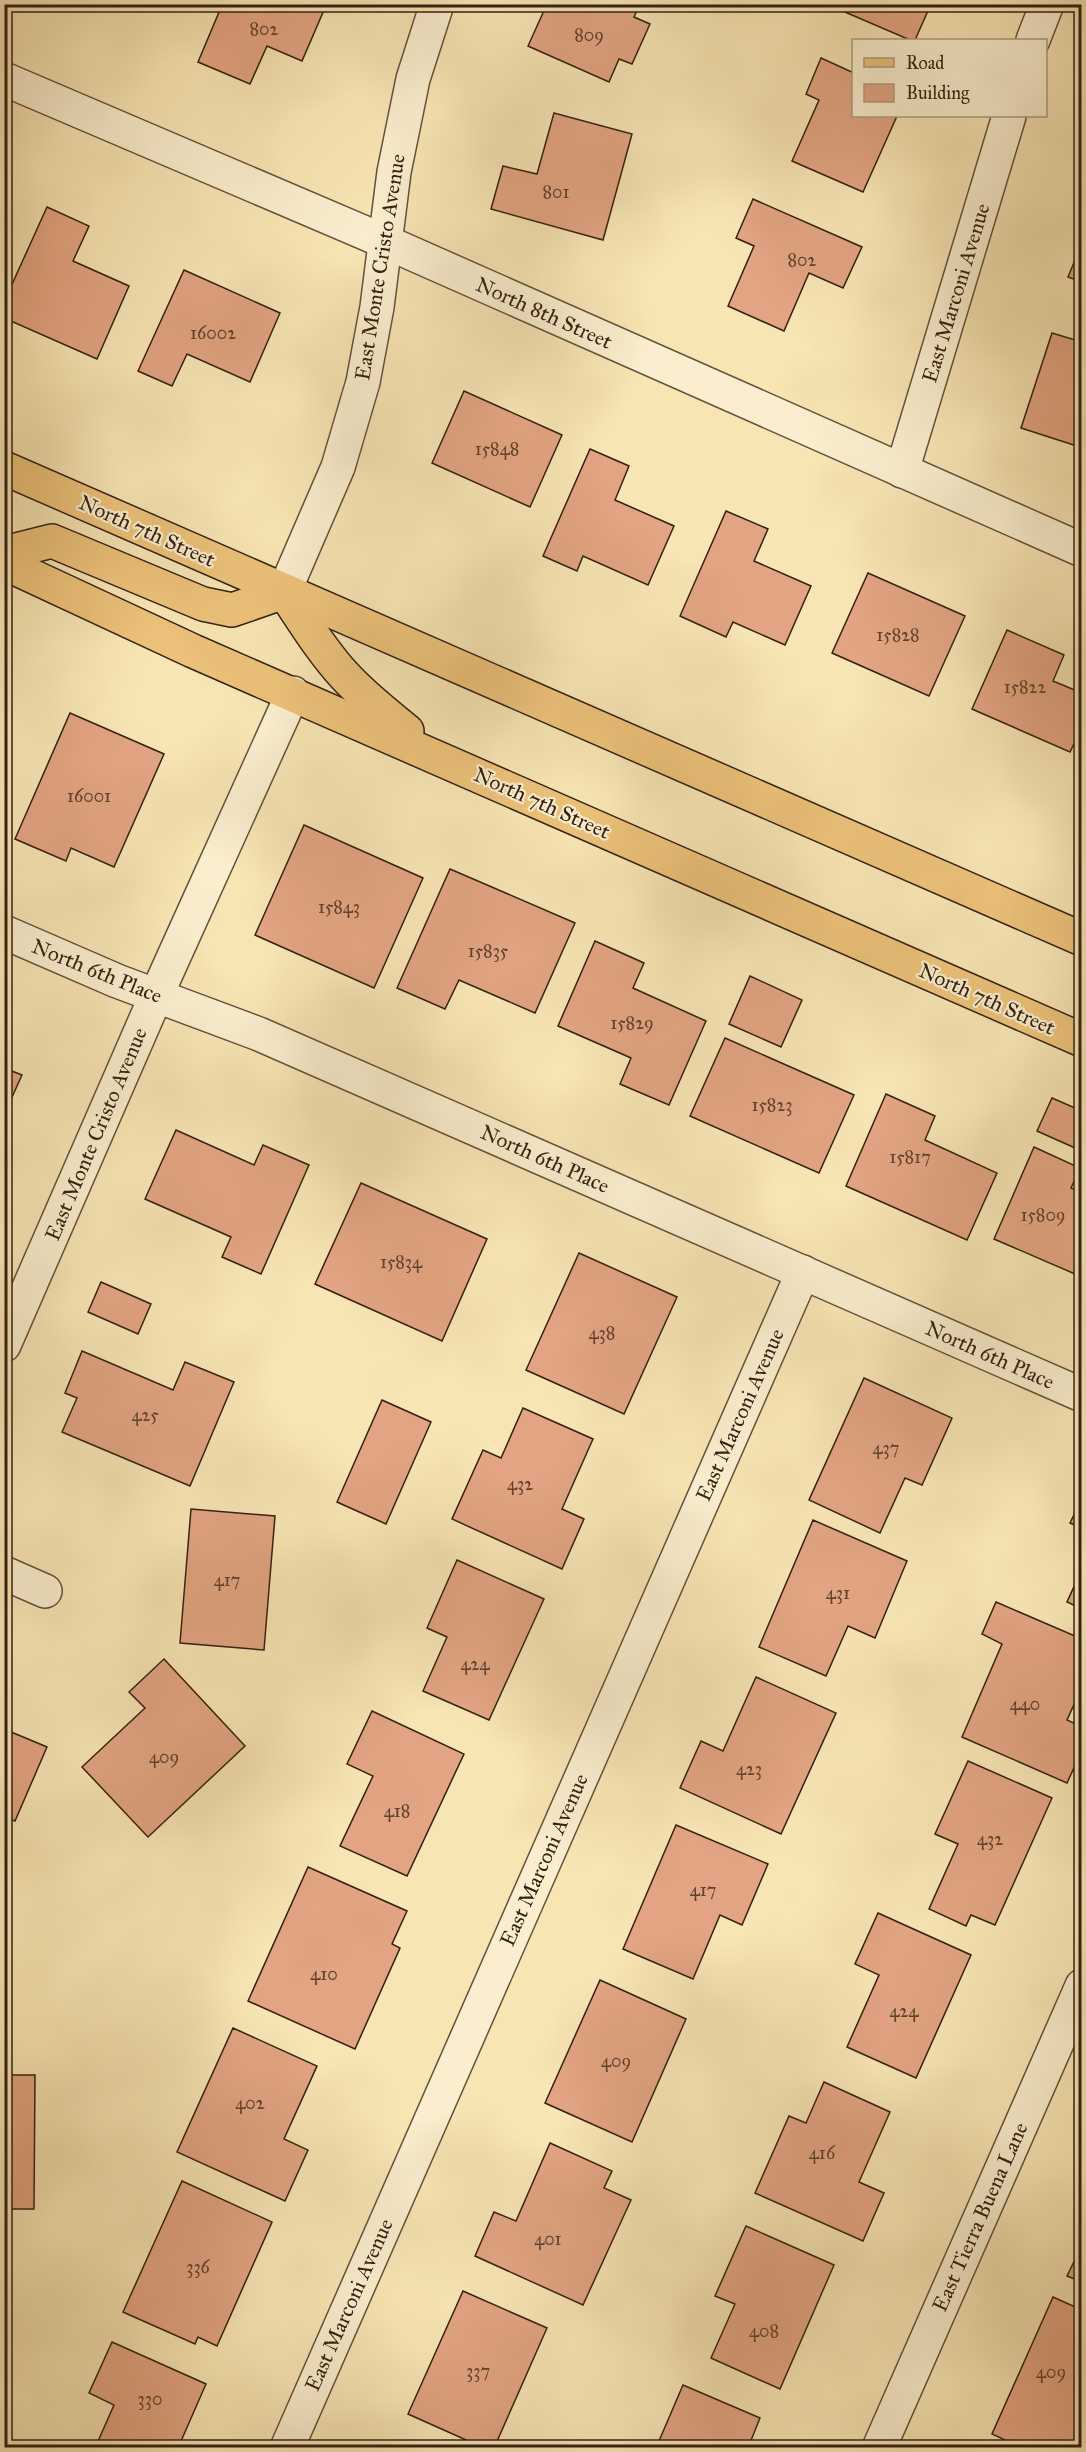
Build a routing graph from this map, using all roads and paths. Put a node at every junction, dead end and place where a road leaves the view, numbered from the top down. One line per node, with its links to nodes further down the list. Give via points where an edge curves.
1 (437, 4): 6 (street, East Monte Cristo Avenue, via 413,79 394,172)
2 (1047, 4): 3 (street)
3 (1033, 39)
4 (4, 79): 6 (street, North 8th Street)
5 (1009, 117): 8 (street, East Marconi Avenue)
6 (386, 242): 8 (street, North 8th Street); 12 (street, East Monte Cristo Avenue, via 363,382 341,457)
7 (4, 468): 12 (main road, North 7th Street)
8 (902, 471): 9 (street, North 8th Street)
9 (1082, 550)
10 (4, 553): 12 (main road, via 52,541 203,604 232,610)
11 (4, 563): 13 (main road, North 7th Street)
12 (284, 591): 14 (main road, via 343,675); 16 (main road, North 7th Street)
13 (293, 693): 14 (main road, North 7th Street); 17 (street, East Monte Cristo Avenue)
14 (441, 758): 18 (main road, North 7th Street)
15 (4, 932): 17 (street, North 6th Place)
16 (1082, 939)
17 (156, 996): 19 (street, North 6th Place, via 259,1034); 20 (street, East Monte Cristo Avenue)
18 (1082, 1040)
19 (803, 1272): 21 (street, North 6th Place); 25 (street, East Marconi Avenue)
20 (4, 1345)
21 (1082, 1395)
22 (4, 1573): 23 (street)
23 (45, 1591)
24 (1082, 1986): 26 (street, East Tierra Buena Lane)
25 (286, 2448)
26 (879, 2448)

